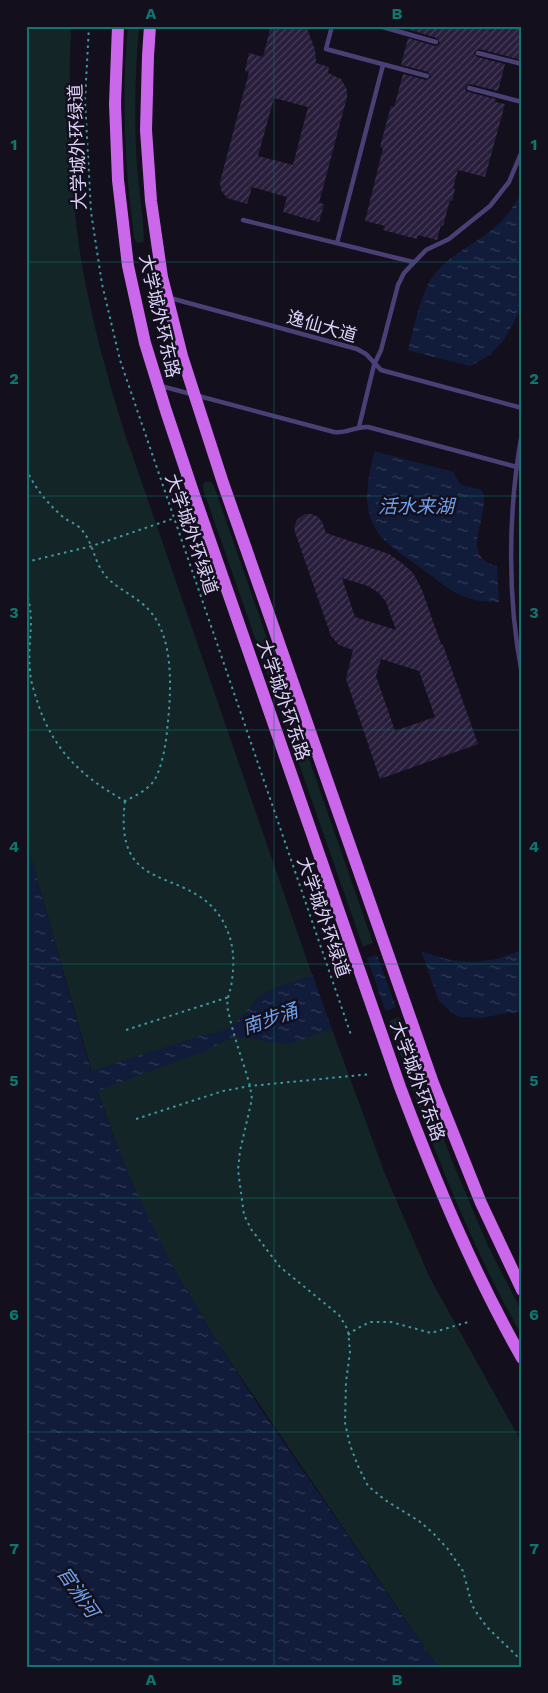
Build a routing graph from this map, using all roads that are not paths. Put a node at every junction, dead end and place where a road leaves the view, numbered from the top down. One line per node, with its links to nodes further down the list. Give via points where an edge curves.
1 (118, 26): 18 (main road, 大学城外环东路, via 115,104 120,205 136,305)
2 (150, 26): 16 (main road, 大学城外环东路, via 146,96 148,164 155,235)
3 (332, 26): 8 (lane, via 326,49)
4 (379, 26): 5 (lane)
5 (436, 42)
6 (478, 53): 7 (lane)
7 (522, 64)
8 (383, 65): 9 (lane); 14 (lane)
9 (427, 76)
10 (469, 88): 11 (lane)
11 (522, 102)
12 (522, 151): 15 (lane, via 509,182 490,206 449,239 426,250)
13 (244, 220): 14 (lane)
14 (337, 243): 15 (lane)
15 (413, 262): 17 (lane, via 401,278)
16 (166, 297): 17 (lane, 逸仙大道, via 352,347 363,352); 19 (main road, 大学城外环东路)
17 (374, 364): 20 (lane, 逸仙大道, via 381,370); 21 (lane)
18 (158, 385): 19 (lane); 27 (main road, 大学城外环东路, via 404,1096 439,1187 487,1293)
19 (194, 395): 21 (lane, via 334,432); 26 (main road, 大学城外环东路, via 409,1014 462,1158)
20 (522, 408)
21 (359, 427): 23 (lane)
22 (522, 433): 23 (lane)
23 (517, 467): 24 (lane, via 512,564 513,601)
24 (519, 631): 25 (lane)
25 (522, 674)
26 (522, 1290)
27 (522, 1358)

